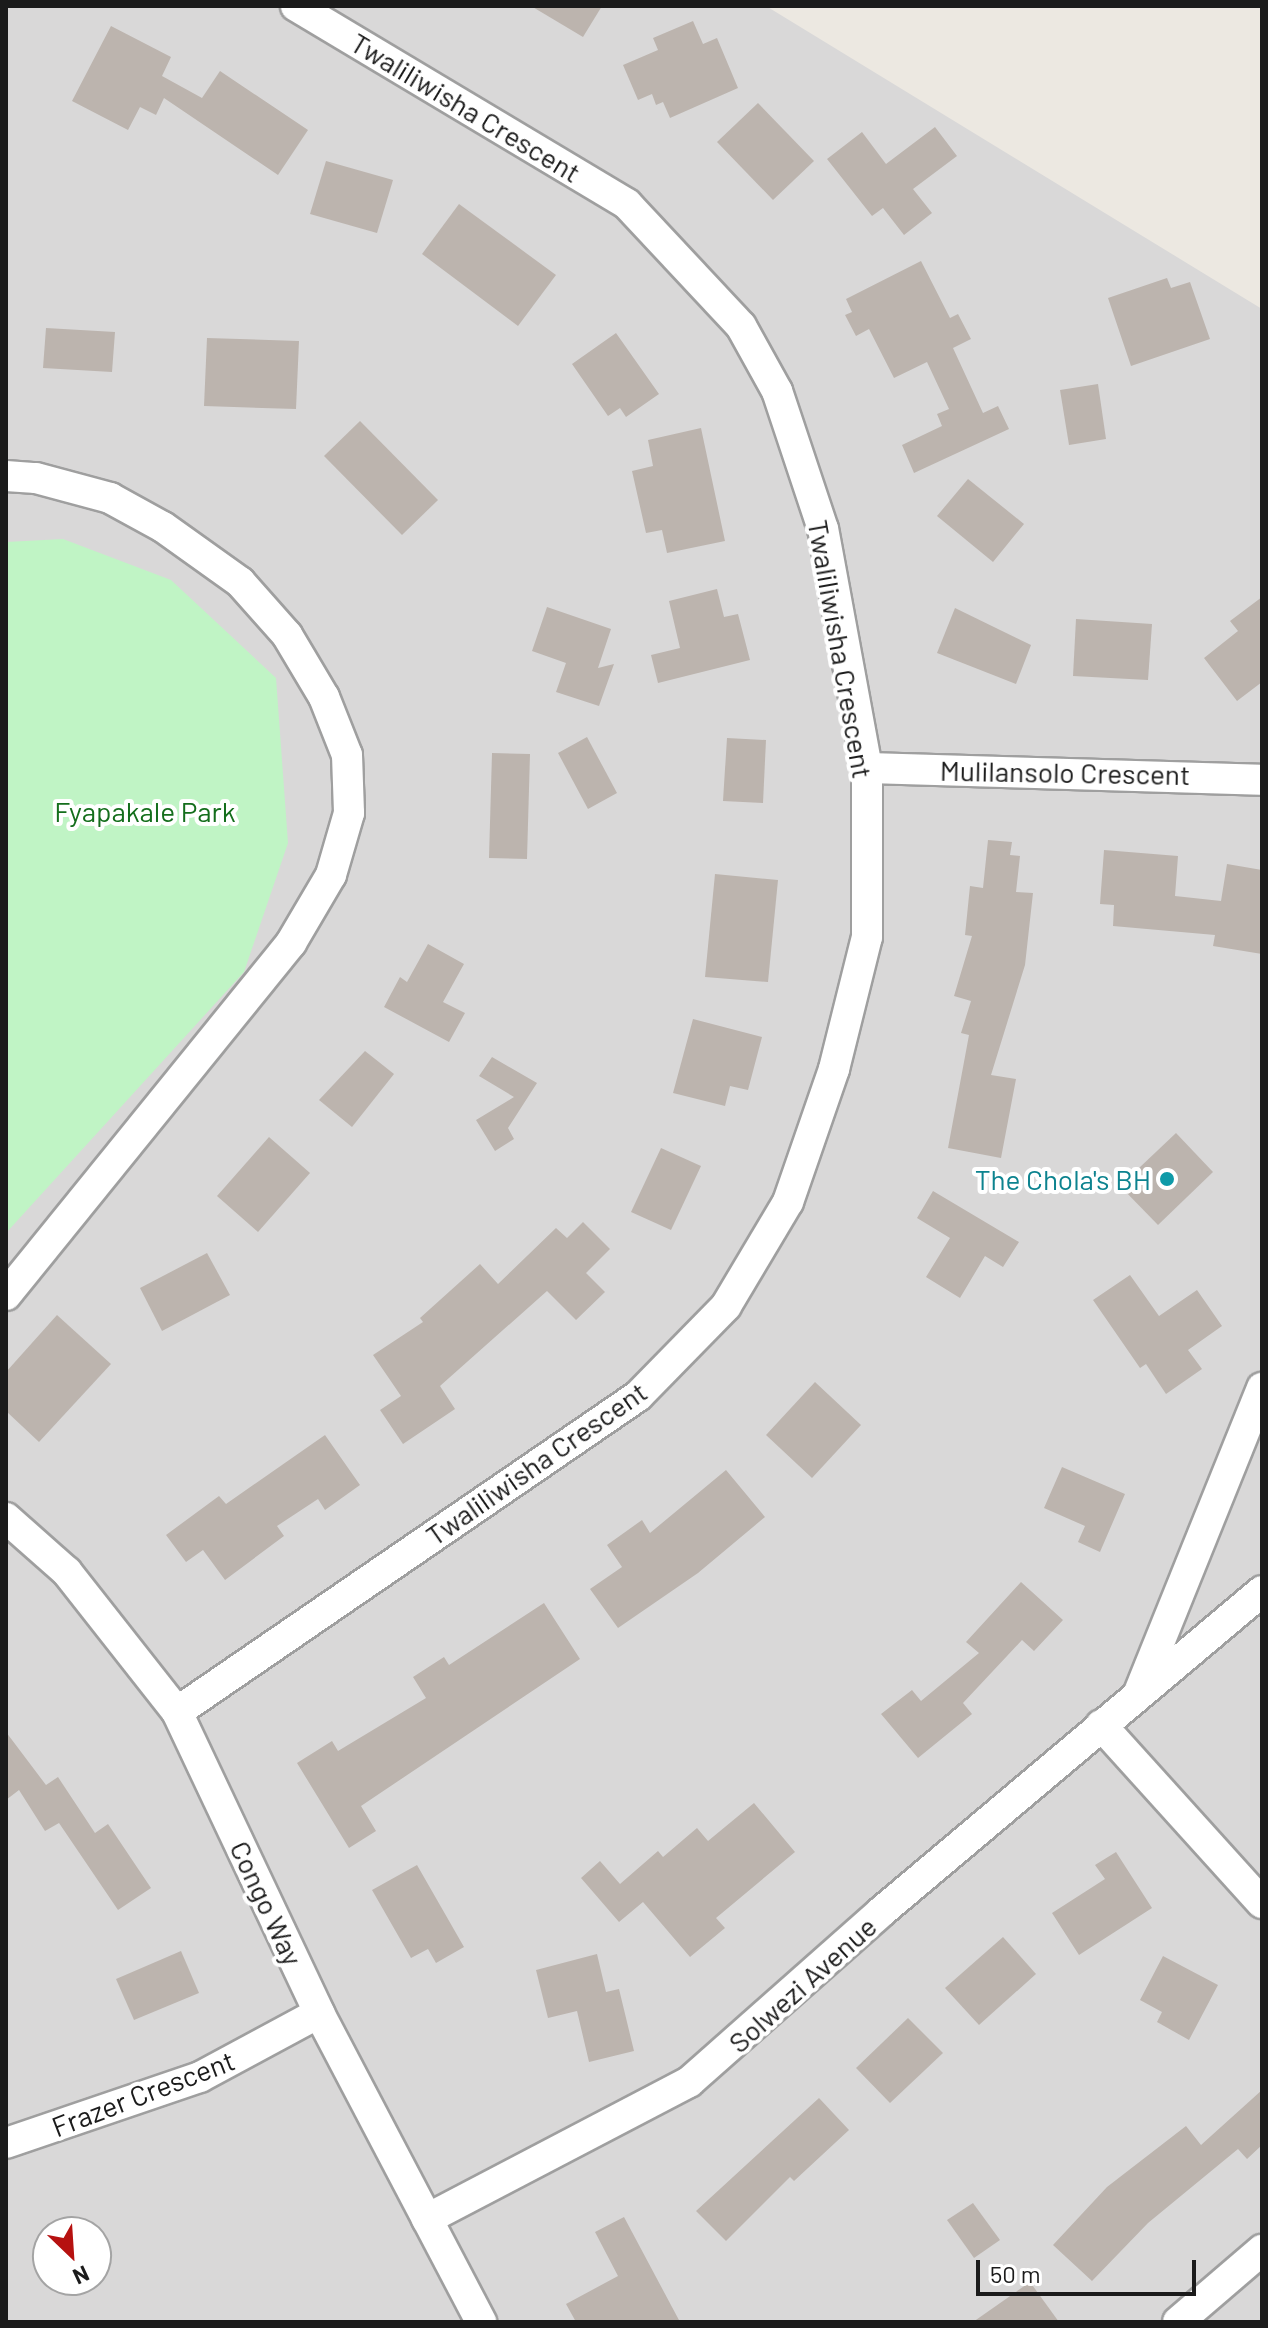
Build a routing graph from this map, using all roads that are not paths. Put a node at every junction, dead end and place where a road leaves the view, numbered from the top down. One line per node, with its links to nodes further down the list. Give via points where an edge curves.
1 (296, 6): 3 (street, Twaliliwisha Crescent, via 627,204 741,326 777,391 823,529)
2 (6, 476): 5 (street, via 36,478 110,498 163,527 240,582 287,635 324,697 347,755 349,813 331,875 291,943)
3 (867, 768): 4 (street, Mulilansolo Crescent); 10 (street, Twaliliwisha Crescent, via 867,937 834,1069 788,1202 726,1306 638,1396)
4 (1262, 780)
5 (6, 1295)
6 (1262, 1388): 9 (street, Solwezi Avenue)
7 (6, 1518): 10 (street, Congo Way, via 67,1572)
8 (1262, 1591): 9 (street, Solwezi Avenue)
9 (1139, 1694): 11 (street, Solwezi Avenue)
10 (177, 1712): 13 (street, Congo Way)
11 (1101, 1725): 12 (street); 15 (street, Solwezi Avenue, via 689,2082)
12 (1262, 1903)
13 (319, 2013): 14 (street, Frazer Crescent, via 200,2077); 15 (street, Congo Way)
14 (6, 2143)
15 (427, 2219): 17 (street, Congo Way)
16 (1262, 2250): 18 (street)
17 (481, 2322)
18 (1178, 2322)

